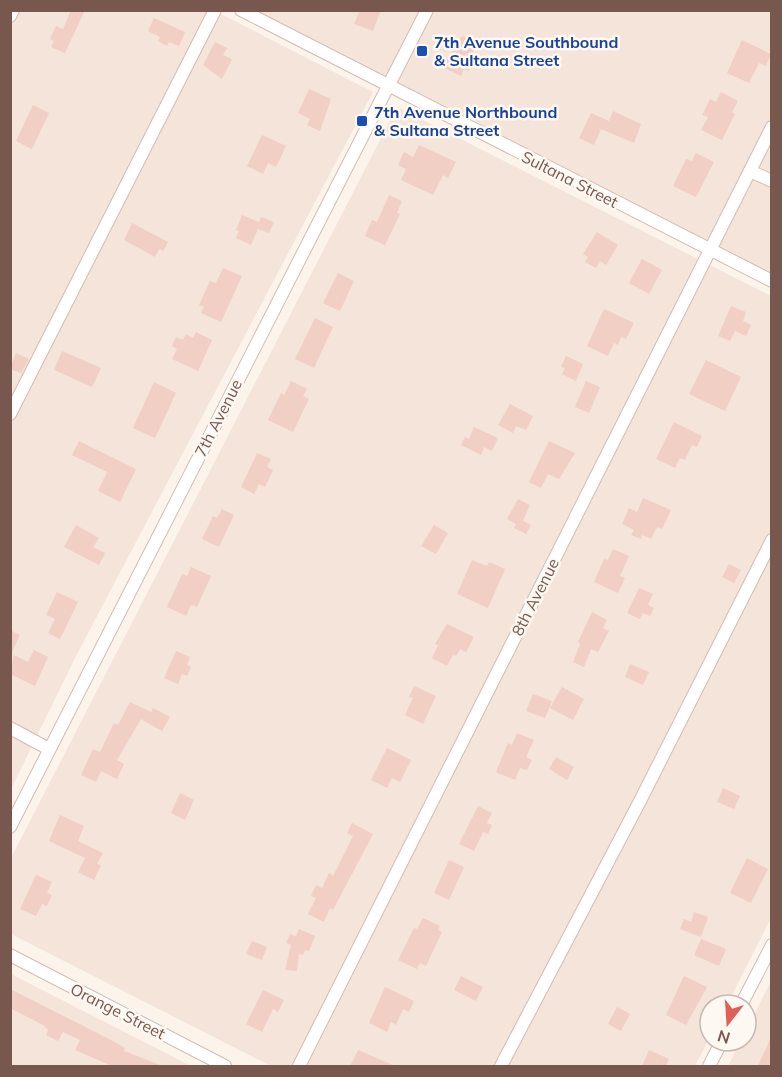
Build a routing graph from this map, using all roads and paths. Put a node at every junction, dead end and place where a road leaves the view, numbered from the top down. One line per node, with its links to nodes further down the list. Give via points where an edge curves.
1 (13, 10): 5 (street)
2 (215, 10): 12 (street)
3 (242, 10): 6 (street, Sultana Street)
4 (427, 10): 6 (street, 7th Avenue)
5 (10, 16)
6 (388, 86): 10 (street, Sultana Street); 15 (street, 7th Avenue)
7 (771, 127): 8 (street, 8th Avenue)
8 (750, 171): 9 (street); 10 (street, 8th Avenue)
9 (771, 181)
10 (709, 249): 11 (street, Sultana Street); 21 (street, 8th Avenue)
11 (771, 281)
12 (10, 414)
13 (771, 540): 22 (street)
14 (10, 728): 15 (street)
15 (49, 748): 16 (street, 7th Avenue)
16 (10, 827)
17 (771, 945): 19 (street)
18 (10, 955): 20 (street, Orange Street)
19 (747, 993)
20 (225, 1066)
21 (299, 1066)
22 (501, 1066)

